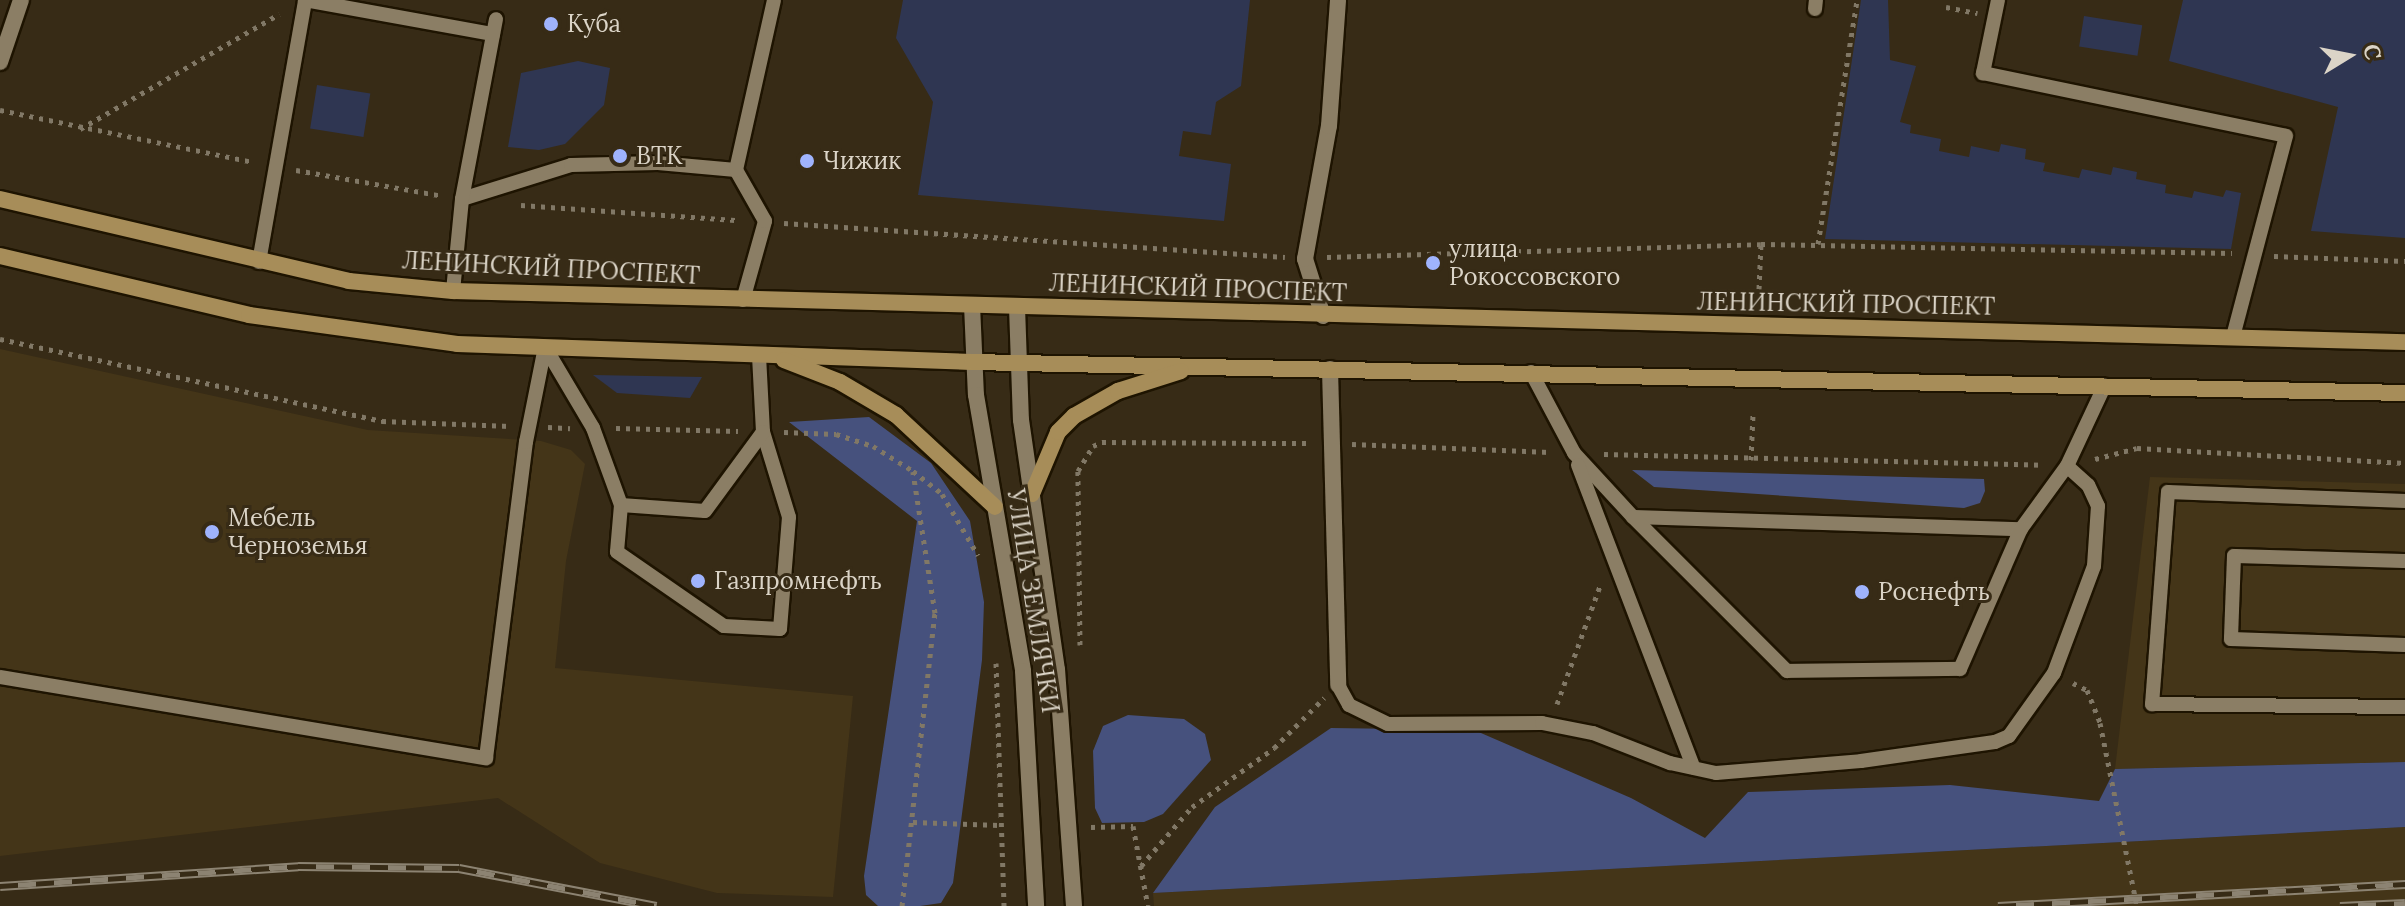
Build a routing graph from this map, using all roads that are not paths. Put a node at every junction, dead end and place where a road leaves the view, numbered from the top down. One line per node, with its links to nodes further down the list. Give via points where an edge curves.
1 (21, 0): 6 (street)
2 (774, 0): 7 (lane)
3 (1338, 0): 16 (street, via 1329,126 1305,259)
4 (1998, 0): 17 (lane, via 1983,73 2286,136)
5 (300, 3): 9 (lane, via 494,27); 11 (lane)
6 (0, 62)
7 (736, 170): 9 (lane, via 658,163 571,165); 13 (lane, via 765,221)
8 (0, 199): 11 (main road, ЛЕНИНСКИЙ ПРОСПЕКТ)
9 (462, 199): 12 (lane)
10 (0, 256): 19 (main road, via 249,315 457,344)
11 (259, 262): 12 (main road, ЛЕНИНСКИЙ ПРОСПЕКТ, via 349,281)
12 (453, 291): 13 (main road, ЛЕНИНСКИЙ ПРОСПЕКТ)
13 (743, 300): 14 (main road, ЛЕНИНСКИЙ ПРОСПЕКТ)
14 (972, 305): 15 (main road, ЛЕНИНСКИЙ ПРОСПЕКТ); 21 (street, УЛИЦА ЗЕМЛЯЧКИ)
15 (1017, 307): 16 (main road, ЛЕНИНСКИЙ ПРОСПЕКТ); 22 (street, УЛИЦА ЗЕМЛЯЧКИ)
16 (1323, 316): 17 (main road, ЛЕНИНСКИЙ ПРОСПЕКТ)
17 (2233, 337): 18 (main road, ЛЕНИНСКИЙ ПРОСПЕКТ)
18 (2405, 342)
19 (545, 347): 20 (main road); 33 (lane, via 593,428); 39 (lane, via 528,427 486,758)
20 (759, 355): 21 (main road); 28 (lane); 34 (main road, via 813,369 877,402 939,451)
21 (972, 362): 22 (main road); 34 (street, УЛИЦА ЗЕМЛЯЧКИ)
22 (1016, 363): 23 (main road); 31 (street, УЛИЦА ЗЕМЛЯЧКИ)
23 (1200, 366): 24 (main road); 31 (main road, via 1118,391 1074,416 1058,432)
24 (1330, 369): 25 (main road); 40 (street)
25 (1531, 372): 26 (main road); 29 (lane)
26 (2105, 385): 27 (main road); 30 (lane)
27 (2405, 393)
28 (763, 432): 33 (lane, via 705,511); 33 (lane, via 789,517 780,629 724,626 617,552)
29 (1574, 453): 35 (lane); 42 (lane)
30 (2067, 466): 36 (lane); 42 (lane, via 2088,485 2098,506 2100,534 2090,578 2054,673 2009,736 1740,774)
31 (1032, 494): 44 (street, УЛИЦА ЗЕМЛЯЧКИ, via 1057,669)
32 (2405, 501): 41 (lane, via 2168,492 2152,704)
33 (621, 505)
34 (995, 507): 43 (street, УЛИЦА ЗЕМЛЯЧКИ, via 1023,671)
35 (1633, 517): 36 (lane); 36 (lane, via 1787,671 1960,669)
36 (2021, 529)
37 (2405, 561): 38 (lane, via 2234,556 2231,639)
38 (2405, 645)
39 (0, 677)
40 (1338, 685): 42 (lane, via 1349,705 1388,724 1542,723 1593,733)
41 (2405, 707)
42 (1694, 768)
43 (1036, 906)
44 (1074, 906)

